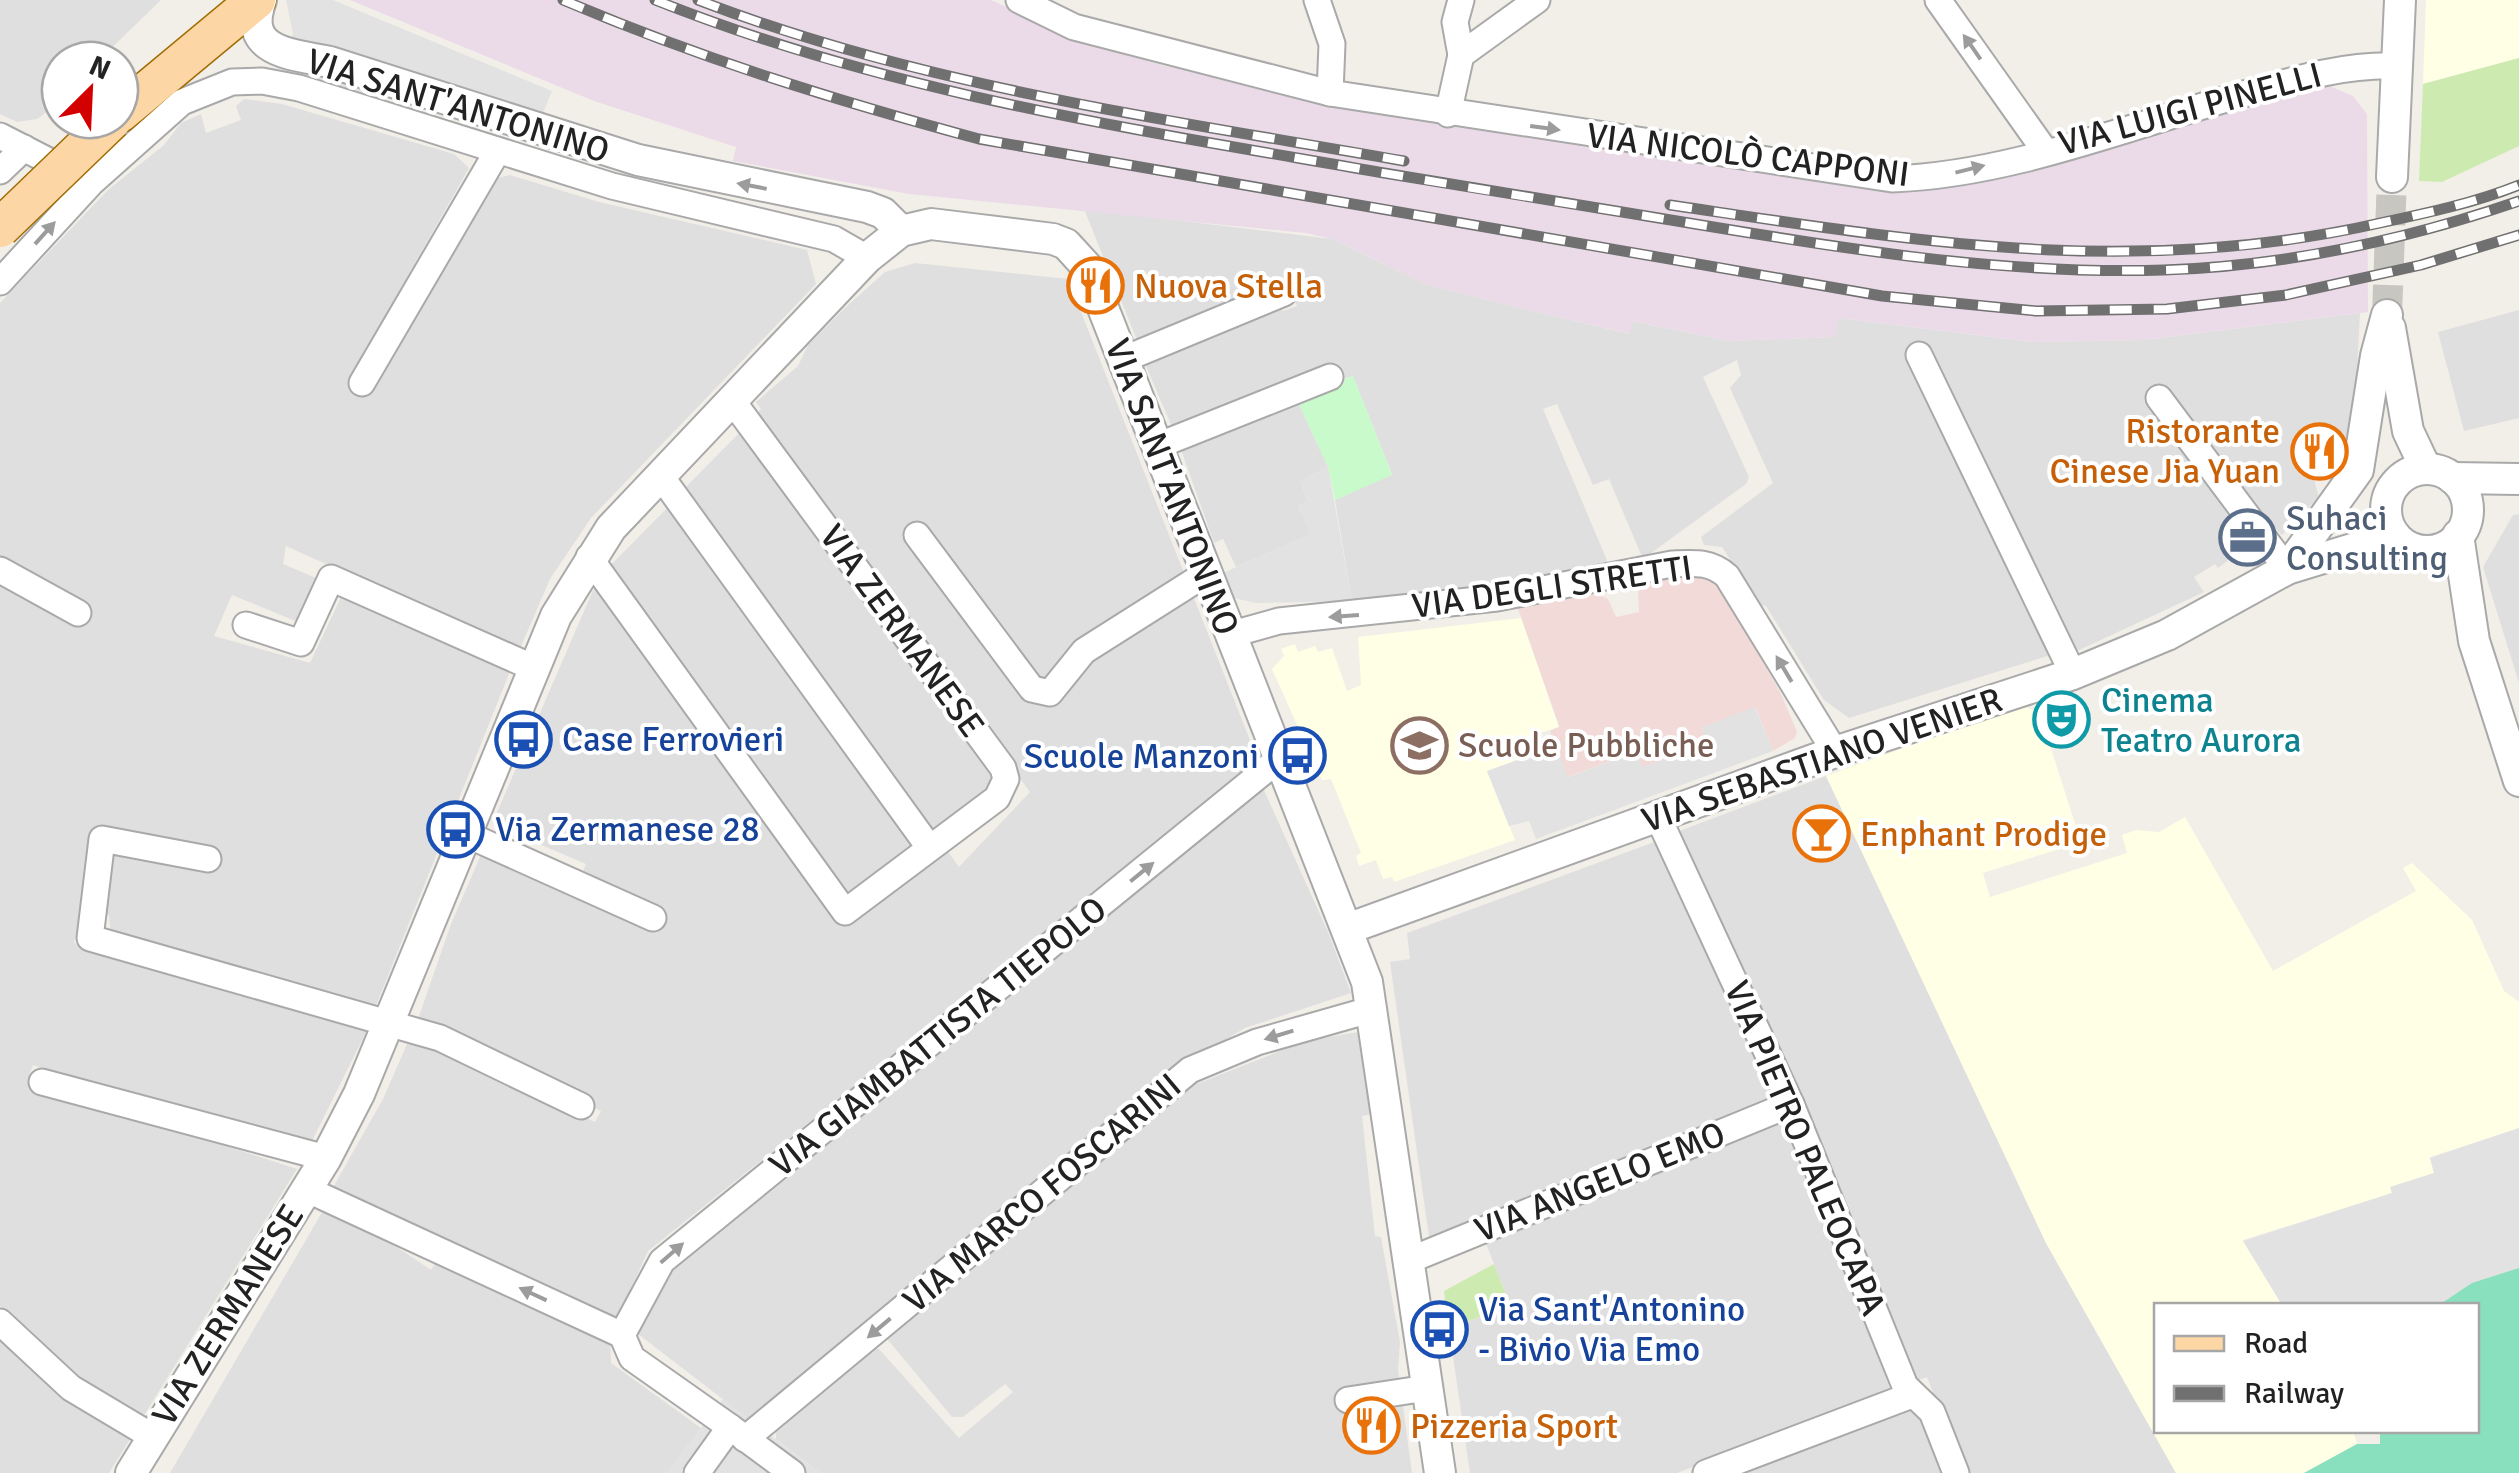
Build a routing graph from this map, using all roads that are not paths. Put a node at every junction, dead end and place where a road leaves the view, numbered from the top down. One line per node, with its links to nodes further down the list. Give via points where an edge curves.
1 (259, 0): 11 (main road); 22 (street, VIA SANT'ANTONINO, one-way to 1, via 884,213 655,164 294,56 260,35)
2 (1018, 0): 10 (street, via 1074,26)
3 (1317, 0): 10 (street, via 1332,44)
4 (1461, 0): 8 (street)
5 (1536, 0): 8 (street)
6 (1938, 0): 16 (street, VIA LUIGI PINELLI, one-way to 6)
7 (2400, 0): 9 (street)
8 (1461, 55): 12 (street)
9 (2397, 66): 16 (street, VIA LUIGI PINELLI, via 2363,65 2294,79); 19 (street)
10 (1330, 93): 12 (street)
11 (140, 97)
12 (1448, 114): 16 (street, VIA NICOLÒ CAPPONI, one-way to 16, via 1892,179 1937,177)
13 (0, 136): 15 (street)
14 (91, 140): 21 (main road, bridge)
15 (24, 148): 18 (street); 20 (street)
16 (2045, 151)
17 (497, 152): 20 (street, via 299,88 232,82 182,102); 23 (street, via 834,239); 30 (street)
18 (0, 172)
19 (2392, 177)
20 (91, 183): 24 (street, one-way to 20)
21 (0, 228)
22 (901, 231): 23 (street, VIA ZERMANESE); 28 (street, VIA SANT'ANTONINO, via 950,225 1066,244 1087,268)
23 (866, 258): 32 (street, VIA ZERMANESE)
24 (0, 282)
25 (1284, 293): 28 (street)
26 (2388, 314): 34 (street, via 2408,431); 37 (street, via 2381,416); 43 (street, via 2358,470)
27 (1918, 355): 51 (street)
28 (1122, 360): 33 (street, VIA SANT'ANTONINO)
29 (1330, 377): 33 (street)
30 (362, 383)
31 (2159, 398): 43 (street)
32 (731, 399): 35 (street, VIA ZERMANESE); 57 (street, VIA ZERMANESE, via 1003,768 1006,780 997,798)
33 (1157, 446): 45 (street, VIA SANT'ANTONINO)
34 (2439, 474): 36 (street); 37 (street, VIA SEBASTIANO VENIER, via 2408,474); 38 (street, via 2466,500)
35 (660, 475): 42 (street, VIA ZERMANESE); 57 (street)
36 (2519, 480): 38 (street)
37 (2391, 491): 40 (street, via 2386,512); 43 (street, VIA SEBASTIANO VENIER)
38 (2462, 526): 41 (street, via 2446,546); 49 (street)
39 (916, 536): 45 (street, via 1032,689 1050,692 1084,651)
40 (2395, 536): 41 (street); 43 (street, VIA SEBASTIANO VENIER)
41 (2423, 550): 49 (street)
42 (589, 557): 50 (street, VIA ZERMANESE); 57 (street, VIA ZERMANESE, via 845,912)
43 (2287, 569): 51 (street, VIA SEBASTIANO VENIER, via 2166,635)
44 (0, 570): 46 (street)
45 (1207, 574): 48 (street, VIA SANT'ANTONINO)
46 (78, 613)
47 (246, 625): 50 (street, via 301,644 331,578)
48 (1230, 636): 52 (street, VIA DEGLI STRETTI, one-way to 48, via 1727,576 1701,563 1498,598 1279,621); 53 (street, VIA SANT'ANTONINO)
49 (2474, 641): 54 (street)
50 (534, 668): 56 (street, VIA ZERMANESE)
51 (2073, 674): 52 (street, VIA SEBASTIANO VENIER)
52 (1835, 752): 55 (street, VIA SEBASTIANO VENIER)
53 (1279, 760): 60 (street, VIA SANT'ANTONINO); 70 (street, VIA GIAMBATTISTA TIEPOLO, one-way to 53, via 662,1261)
54 (2519, 781)
55 (1658, 817): 60 (street, VIA SEBASTIANO VENIER); 64 (street, VIA PIETRO PALEOCAPA)
56 (468, 835): 59 (street); 62 (street, VIA ZERMANESE)
57 (929, 847)
58 (208, 859): 62 (street, via 102,839 90,938)
59 (654, 918)
60 (1347, 929): 61 (street, VIA SANT'ANTONINO)
61 (1373, 1009): 68 (street, VIA SANT'ANTONINO); 74 (street, VIA MARCO FOSCARINI, one-way to 74, via 1256,1042 1190,1070)
62 (390, 1028): 65 (street, via 440,1038); 66 (street, VIA ZERMANESE)
63 (42, 1082): 66 (street, VIA ZERMANESE)
64 (1791, 1104): 68 (street, VIA ANGELO EMO); 72 (street, VIA PIETRO PALEOCAPA)
65 (581, 1106)
66 (326, 1158): 67 (street, VIA ZERMANESE)
67 (306, 1190): 70 (street, one-way to 67); 75 (street, VIA ZERMANESE)
68 (1410, 1260): 71 (street, VIA SANT'ANTONINO)
69 (0, 1322): 75 (street, via 71,1388)
70 (622, 1335): 74 (street, via 632,1358)
71 (1427, 1388): 73 (street); 79 (street, VIA SANT'ANTONINO)
72 (1912, 1395): 80 (street); 81 (street, VIA PIETRO PALEOCAPA, via 1932,1412)
73 (1348, 1400)
74 (738, 1433): 77 (street, VIA MARCO FOSCARINI); 78 (street)
75 (152, 1437): 76 (street, VIA ZERMANESE)
76 (131, 1473)
77 (696, 1473)
78 (792, 1473)
79 (1440, 1473)
80 (1706, 1473)
81 (1956, 1473)

